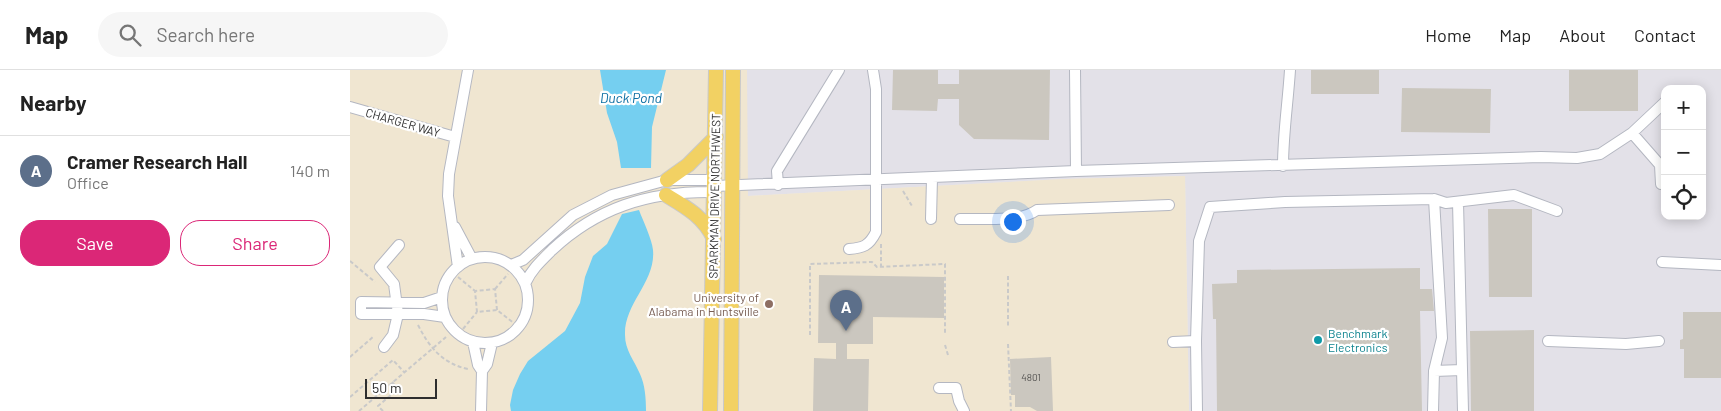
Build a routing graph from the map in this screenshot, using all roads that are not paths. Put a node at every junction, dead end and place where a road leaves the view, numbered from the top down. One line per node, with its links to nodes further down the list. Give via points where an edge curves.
1 (468, 70): 11 (street)
2 (716, 70): 12 (main road, SPARKMAN DRIVE NORTHWEST)
3 (734, 70): 21 (main road, SPARKMAN DRIVE NORTHWEST)
4 (839, 70): 19 (street, via 777,170)
5 (872, 70): 17 (street, via 876,88)
6 (1075, 70): 14 (street)
7 (1290, 70): 13 (street)
8 (1661, 106): 10 (street)
9 (350, 107): 11 (street, CHARGER WAY)
10 (1632, 133): 13 (street, via 1600,154 1577,158); 18 (street, via 1660,165)
11 (455, 137): 27 (street, via 448,196)
12 (716, 137): 16 (main road, via 688,165); 20 (main road, SPARKMAN DRIVE NORTHWEST)
13 (1283, 166): 14 (street)
14 (1076, 171): 15 (street)
15 (932, 178): 17 (street); 28 (street)
16 (667, 180): 20 (street, via 709,180); 36 (street, via 612,195 573,215)
17 (875, 180): 19 (street); 32 (street, via 876,232 863,248)
18 (1661, 184)
19 (778, 185): 21 (street)
20 (715, 186): 21 (street); 22 (street, via 709,192); 30 (main road, SPARKMAN DRIVE NORTHWEST)
21 (733, 187): 56 (main road, SPARKMAN DRIVE NORTHWEST)
22 (666, 195): 30 (main road, via 696,214); 38 (street, via 610,210 577,229 531,270)
23 (1434, 199): 24 (street); 43 (street, via 1210,207 1198,241); 51 (street, via 1442,338)
24 (1458, 202): 26 (street, via 1514,195); 52 (street)
25 (1169, 204): 29 (street, via 1037,210 1012,218)
26 (1557, 211)
27 (452, 219): 33 (street); 37 (street)
28 (931, 219)
29 (960, 219)
30 (714, 239): 55 (main road, SPARKMAN DRIVE NORTHWEST)
31 (399, 245): 40 (street, via 380,267 394,284)
32 (849, 249)
33 (472, 259): 36 (street, via 493,258); 37 (street)
34 (1662, 262): 35 (street)
35 (1721, 264)
36 (510, 268): 38 (street)
37 (458, 272): 39 (street, via 445,285)
38 (526, 282): 48 (street, via 528,298 520,325 510,336)
39 (442, 298): 40 (street, via 424,303); 42 (street)
40 (397, 303): 41 (street); 41 (street, via 361,302 361,314)
41 (398, 314): 42 (street); 49 (street, via 393,335)
42 (444, 317): 46 (street, via 454,329)
43 (1196, 341): 47 (street); 58 (street)
44 (1548, 341): 45 (street, via 1626,344)
45 (1659, 341)
46 (473, 342): 48 (street); 50 (street)
47 (1173, 342)
48 (492, 343): 50 (street, via 487,364)
49 (384, 347)
50 (482, 370): 54 (street)
51 (1434, 370): 52 (street); 59 (street)
52 (1462, 370): 60 (street)
53 (939, 388): 57 (street, via 956,388)
54 (481, 411)
55 (710, 411)
56 (731, 411)
57 (964, 411)
58 (1197, 411)
59 (1433, 411)
60 (1463, 411)

